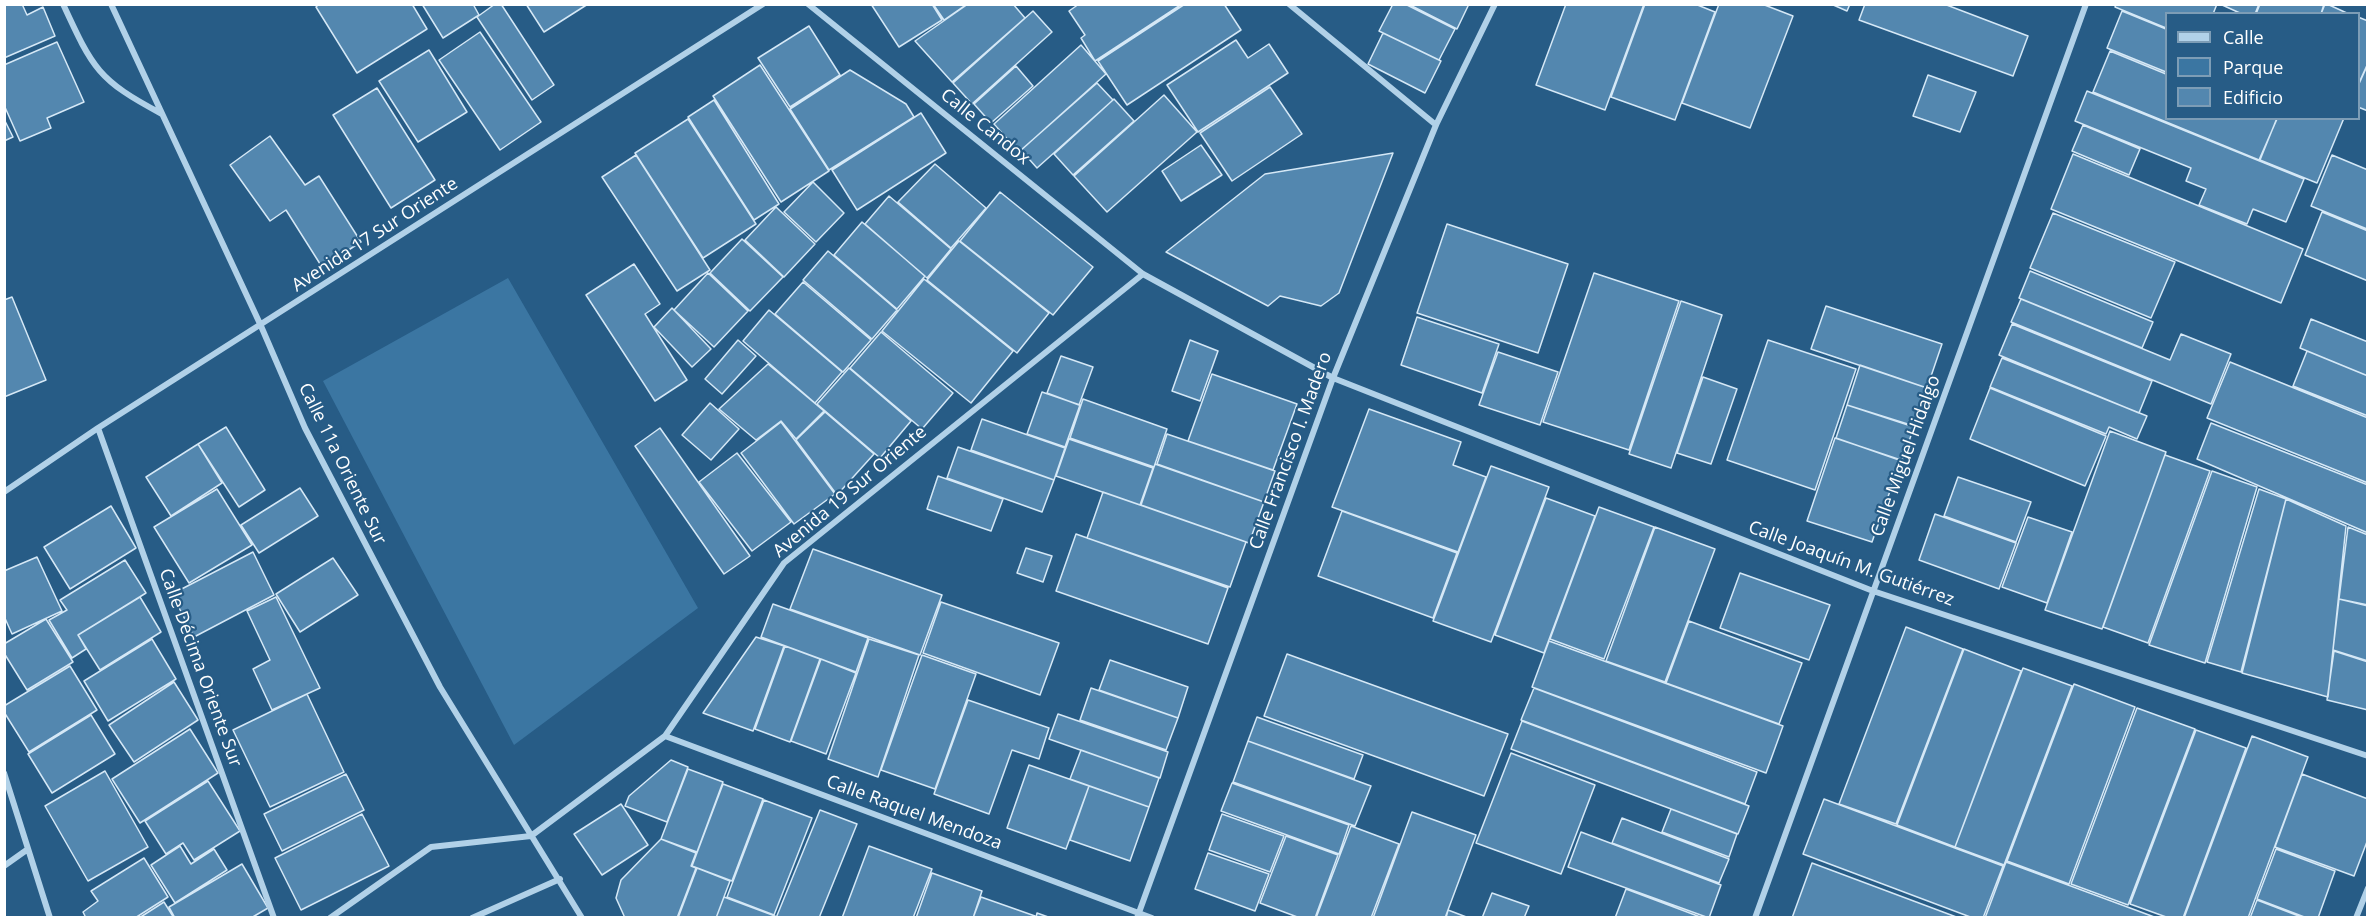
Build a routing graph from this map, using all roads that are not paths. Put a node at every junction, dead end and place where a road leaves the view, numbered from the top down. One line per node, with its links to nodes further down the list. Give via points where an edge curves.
1 (63, 4): 8 (street, via 87,56 103,77 123,94)
2 (111, 4): 8 (street, Calle 11a Oriente Sur)
3 (763, 4): 11 (street, Avenida 17 Sur Oriente)
4 (808, 4): 10 (street, Calle Candox)
5 (1289, 4): 9 (street)
6 (1495, 4): 9 (street, Calle Francisco I. Madero)
7 (2086, 4): 15 (street, Calle Miguel Hidalgo)
8 (163, 114): 11 (street, Calle 11a Oriente Sur)
9 (1436, 125): 12 (street, Calle Francisco I. Madero)
10 (1143, 274): 12 (street, Calle Candox); 16 (street, Avenida 19 Sur Oriente, via 783,563)
11 (261, 326): 13 (street, Avenida 17 Sur Oriente); 19 (street, Calle 11a Oriente Sur, via 305,428 435,676)
12 (1333, 378): 15 (street, Calle Joaquín M. Gutiérrez); 24 (street, Calle Francisco I. Madero)
13 (98, 428): 14 (street, Avenida 17 Sur Oriente); 26 (street, Calle Décima Oriente Sur)
14 (4, 492)
15 (1873, 591): 17 (street, Calle Joaquín M. Gutiérrez); 31 (street, Calle Miguel Hidalgo)
16 (665, 736): 19 (street, Avenida 19 Sur Oriente); 24 (street, Calle Raquel Mendoza)
17 (2367, 756)
18 (4, 772): 20 (street)
19 (531, 836): 22 (street, Calle 11a Oriente Sur); 27 (street, via 431,847)
20 (28, 849): 21 (street); 25 (street)
21 (4, 866)
22 (560, 879): 28 (street); 29 (street, Calle 11a Oriente Sur)
23 (2367, 888): 32 (street)
24 (1138, 915): 30 (street, Calle Raquel Mendoza)
25 (50, 918)
26 (274, 918)
27 (330, 918)
28 (472, 918)
29 (582, 918)
30 (1152, 918)
31 (1755, 918)
32 (2356, 918)

